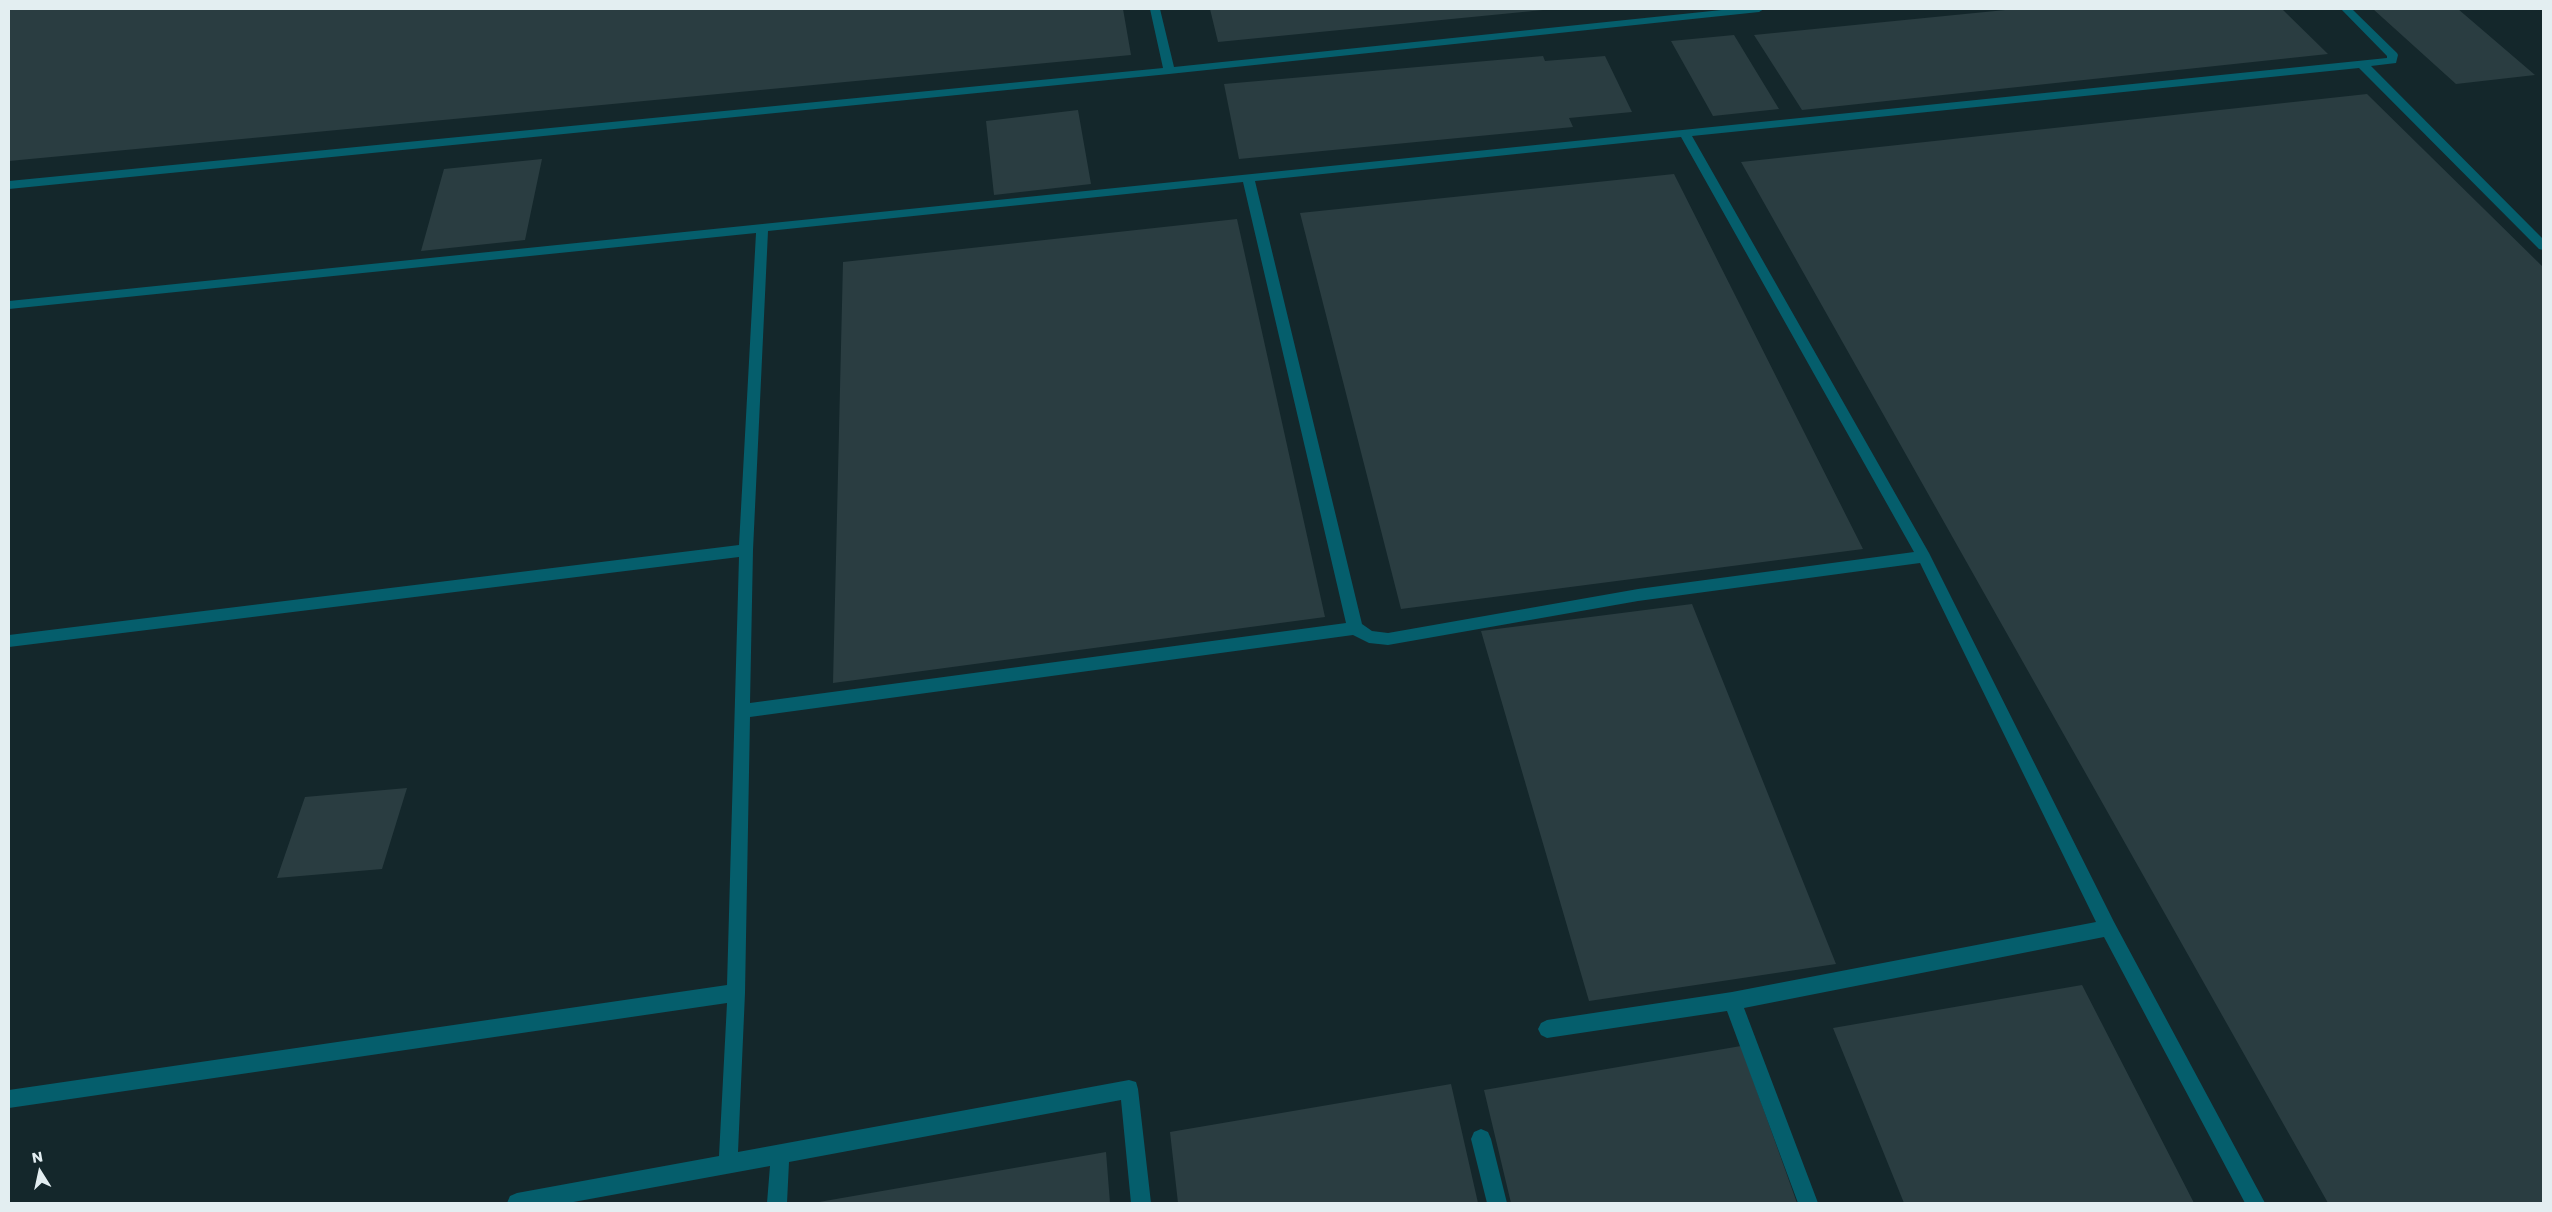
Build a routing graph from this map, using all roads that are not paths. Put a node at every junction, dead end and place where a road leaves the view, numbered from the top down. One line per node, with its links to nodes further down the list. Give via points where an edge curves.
1 (1155, 9): 5 (lane)
2 (1759, 9): 5 (lane)
3 (2346, 9): 4 (lane, via 2393,55 2392,61)
4 (2363, 65): 6 (lane); 10 (lane)
5 (1169, 71): 8 (lane)
6 (1684, 133): 7 (lane); 13 (lane)
7 (1248, 177): 9 (lane); 14 (lane)
8 (9, 185)
9 (762, 227): 11 (lane); 12 (lane)
10 (2543, 246)
11 (9, 305)
12 (746, 550): 15 (lane); 16 (lane)
13 (1924, 557): 14 (lane, via 1638,595 1388,639 1369,637); 17 (lane)
14 (1355, 628): 16 (lane)
15 (9, 641)
16 (742, 711): 18 (lane)
17 (2108, 928): 19 (lane); 30 (lane)
18 (736, 993): 21 (lane); 24 (lane)
19 (1732, 1000): 20 (lane); 29 (lane)
20 (1547, 1029)
21 (9, 1099)
22 (1481, 1139): 28 (lane)
23 (780, 1155): 24 (lane); 26 (lane); 27 (lane, via 1129,1089)
24 (728, 1164): 25 (lane)
25 (517, 1203)
26 (777, 1203)
27 (1141, 1203)
28 (1497, 1203)
29 (1808, 1203)
30 (2255, 1203)

